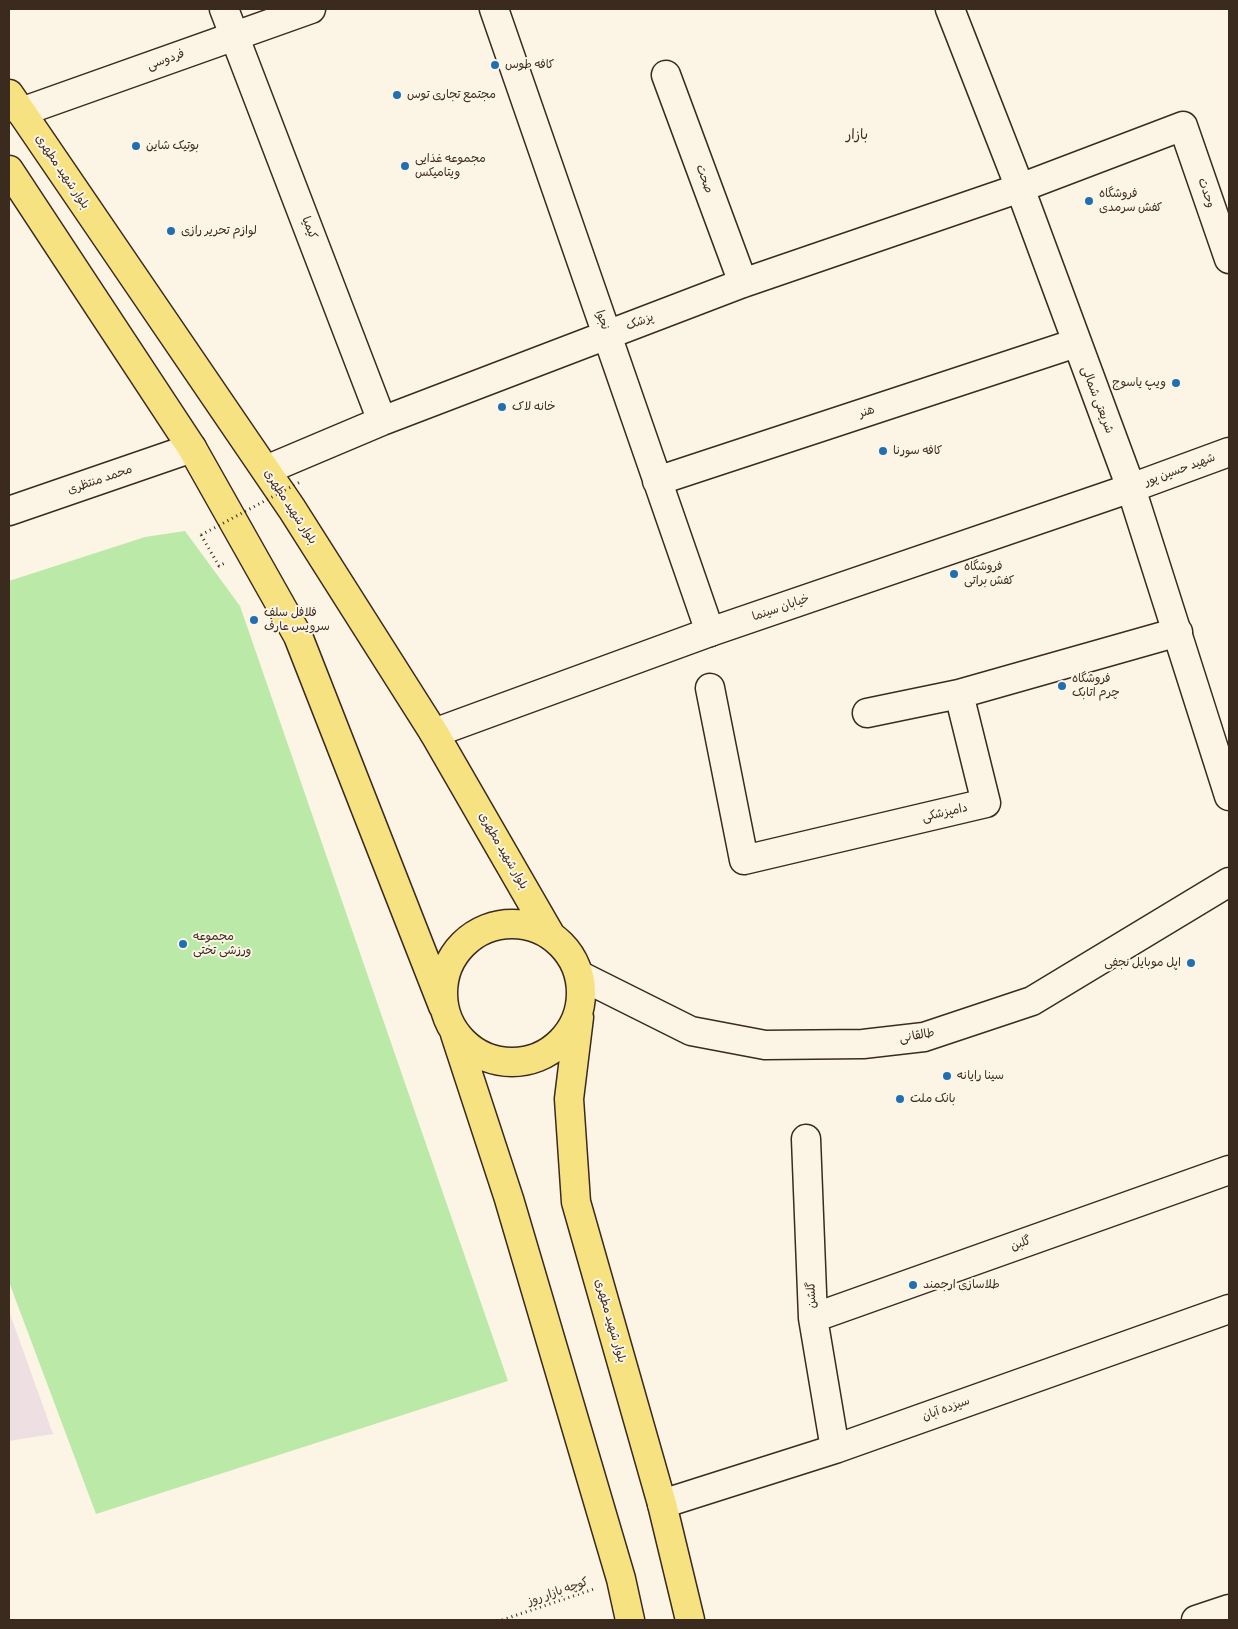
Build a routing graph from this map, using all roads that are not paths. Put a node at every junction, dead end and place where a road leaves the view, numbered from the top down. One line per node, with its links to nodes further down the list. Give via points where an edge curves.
1 (224, 9): 5 (street, کیمیا)
2 (311, 9): 5 (street, فردوسی)
3 (494, 9): 13 (street, نجوا)
4 (950, 9): 10 (street, شریعتی شمالی)
5 (236, 36): 7 (street, فردوسی); 15 (street, کیمیا)
6 (666, 75): 12 (street, صحت)
7 (15, 103): 18 (main road, بلوار شهید مطهری)
8 (1183, 126): 10 (street, پزشک); 11 (street, وحدت)
9 (9, 170): 16 (main road)
10 (1020, 188): 12 (street, پزشک); 14 (street, شریعتی شمالی)
11 (1229, 259)
12 (743, 283): 13 (street, پزشک)
13 (607, 334): 15 (street, پزشک); 19 (street, نجوا)
14 (1076, 343): 19 (street, هنر); 20 (street, شریعتی شمالی)
15 (382, 421): 18 (street, پزشک)
16 (192, 448): 21 (street, محمد منتظری); 32 (main road, via 298,636)
17 (1229, 452): 20 (street, شهید حسین پور)
18 (266, 470): 27 (main road, بلوار شهید مطهری)
19 (657, 482): 22 (street, نجوا)
20 (1131, 488): 22 (street, خیابان سینما); 23 (street, شریعتی شمالی)
21 (9, 512)
22 (710, 632): 27 (street, خیابان سینما)
23 (1178, 632): 25 (street); 28 (street, شریعتی شمالی)
24 (710, 688): 25 (street, دامپزشکی, via 744,860 986,803)
25 (959, 694): 26 (street)
26 (867, 713)
27 (434, 734): 30 (main road, بلوار شهید مطهری)
28 (1229, 796)
29 (1229, 882): 31 (street, طالقانی, via 1032,1001 924,1038 863,1044 765,1045 691,1031)
30 (550, 934): 31 (main road, via 570,952); 32 (main road, via 525,924 498,925 473,936 450,963 444,979)
31 (581, 976): 33 (main road)
32 (444, 1006): 34 (main road)
33 (579, 1017): 34 (main road, via 553,1050 528,1062 501,1063 475,1053); 40 (main road, بلوار شهید مطهری, via 569,1099 576,1202)
34 (455, 1034): 42 (main road, via 509,1199 621,1579)
35 (806, 1139): 38 (street, گلشن)
36 (1229, 1170): 38 (street, گلبن)
37 (1229, 1309): 39 (street, سیزده آبان)
38 (813, 1318): 39 (street, گلشن)
39 (835, 1448): 40 (street, سیزده آبان)
40 (662, 1504): 43 (main road, بلوار شهید مطهری)
41 (1229, 1610): 44 (street)
42 (630, 1620)
43 (690, 1620)
44 (1196, 1620)

